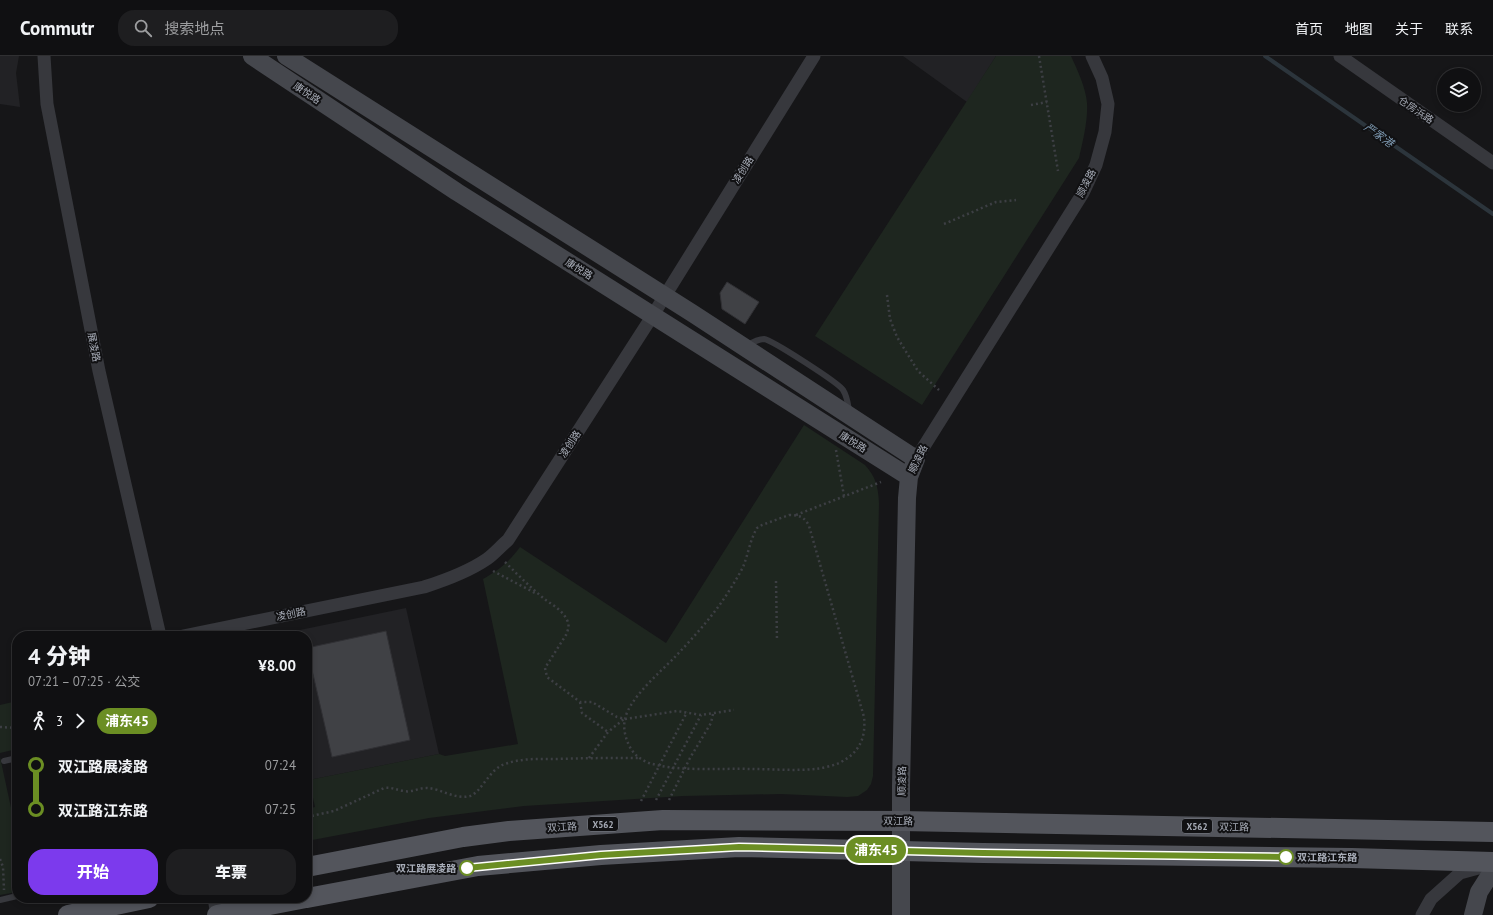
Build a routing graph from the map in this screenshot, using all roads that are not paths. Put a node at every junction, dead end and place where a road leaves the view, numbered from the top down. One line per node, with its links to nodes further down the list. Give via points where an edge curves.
1 (44, 56): 12 (street, 展凌路, via 47,104 98,364)
2 (252, 56): 9 (street, 康悦路, via 457,192)
3 (286, 56): 8 (street, 康悦路)
4 (814, 56): 8 (street, 凌创路)
5 (1092, 56): 10 (street, 顺凌路, via 1102,78 1108,104 1096,165 1083,192)
6 (1340, 56): 7 (street, 仓房浜路)
7 (1493, 163)
8 (665, 296): 9 (street, 凌创路); 10 (street, 康悦路)
9 (653, 315): 11 (street, 康悦路); 13 (street, 凌创路, via 508,540 488,558 446,580 424,587)
10 (916, 458): 11 (street, 顺凌路)
11 (909, 477): 16 (street, 顺凌路)
12 (159, 631)
13 (208, 631)
14 (12, 759): 15 (lane)
15 (4, 760)
16 (902, 821): 17 (main road, 双江路 / X562); 18 (street, 顺凌路); 20 (main road, 双江路 / X562, via 663,820 509,831 463,837)
17 (1493, 832)
18 (901, 851): 19 (main road, via 1352,858); 23 (main road, via 739,847 593,855 478,866); 30 (street, 顺凌路)
19 (1493, 863): 31 (street, via 1460,873 1431,898)
20 (312, 866)
21 (1493, 870): 32 (street, via 1479,892)
22 (12, 897): 24 (lane)
23 (312, 897)
24 (2, 899)
25 (124, 903): 28 (main road)
26 (215, 903): 29 (street)
27 (280, 903): 29 (main road)
28 (68, 915)
29 (217, 915)
30 (901, 915)
31 (1422, 915)
32 (1473, 915)

